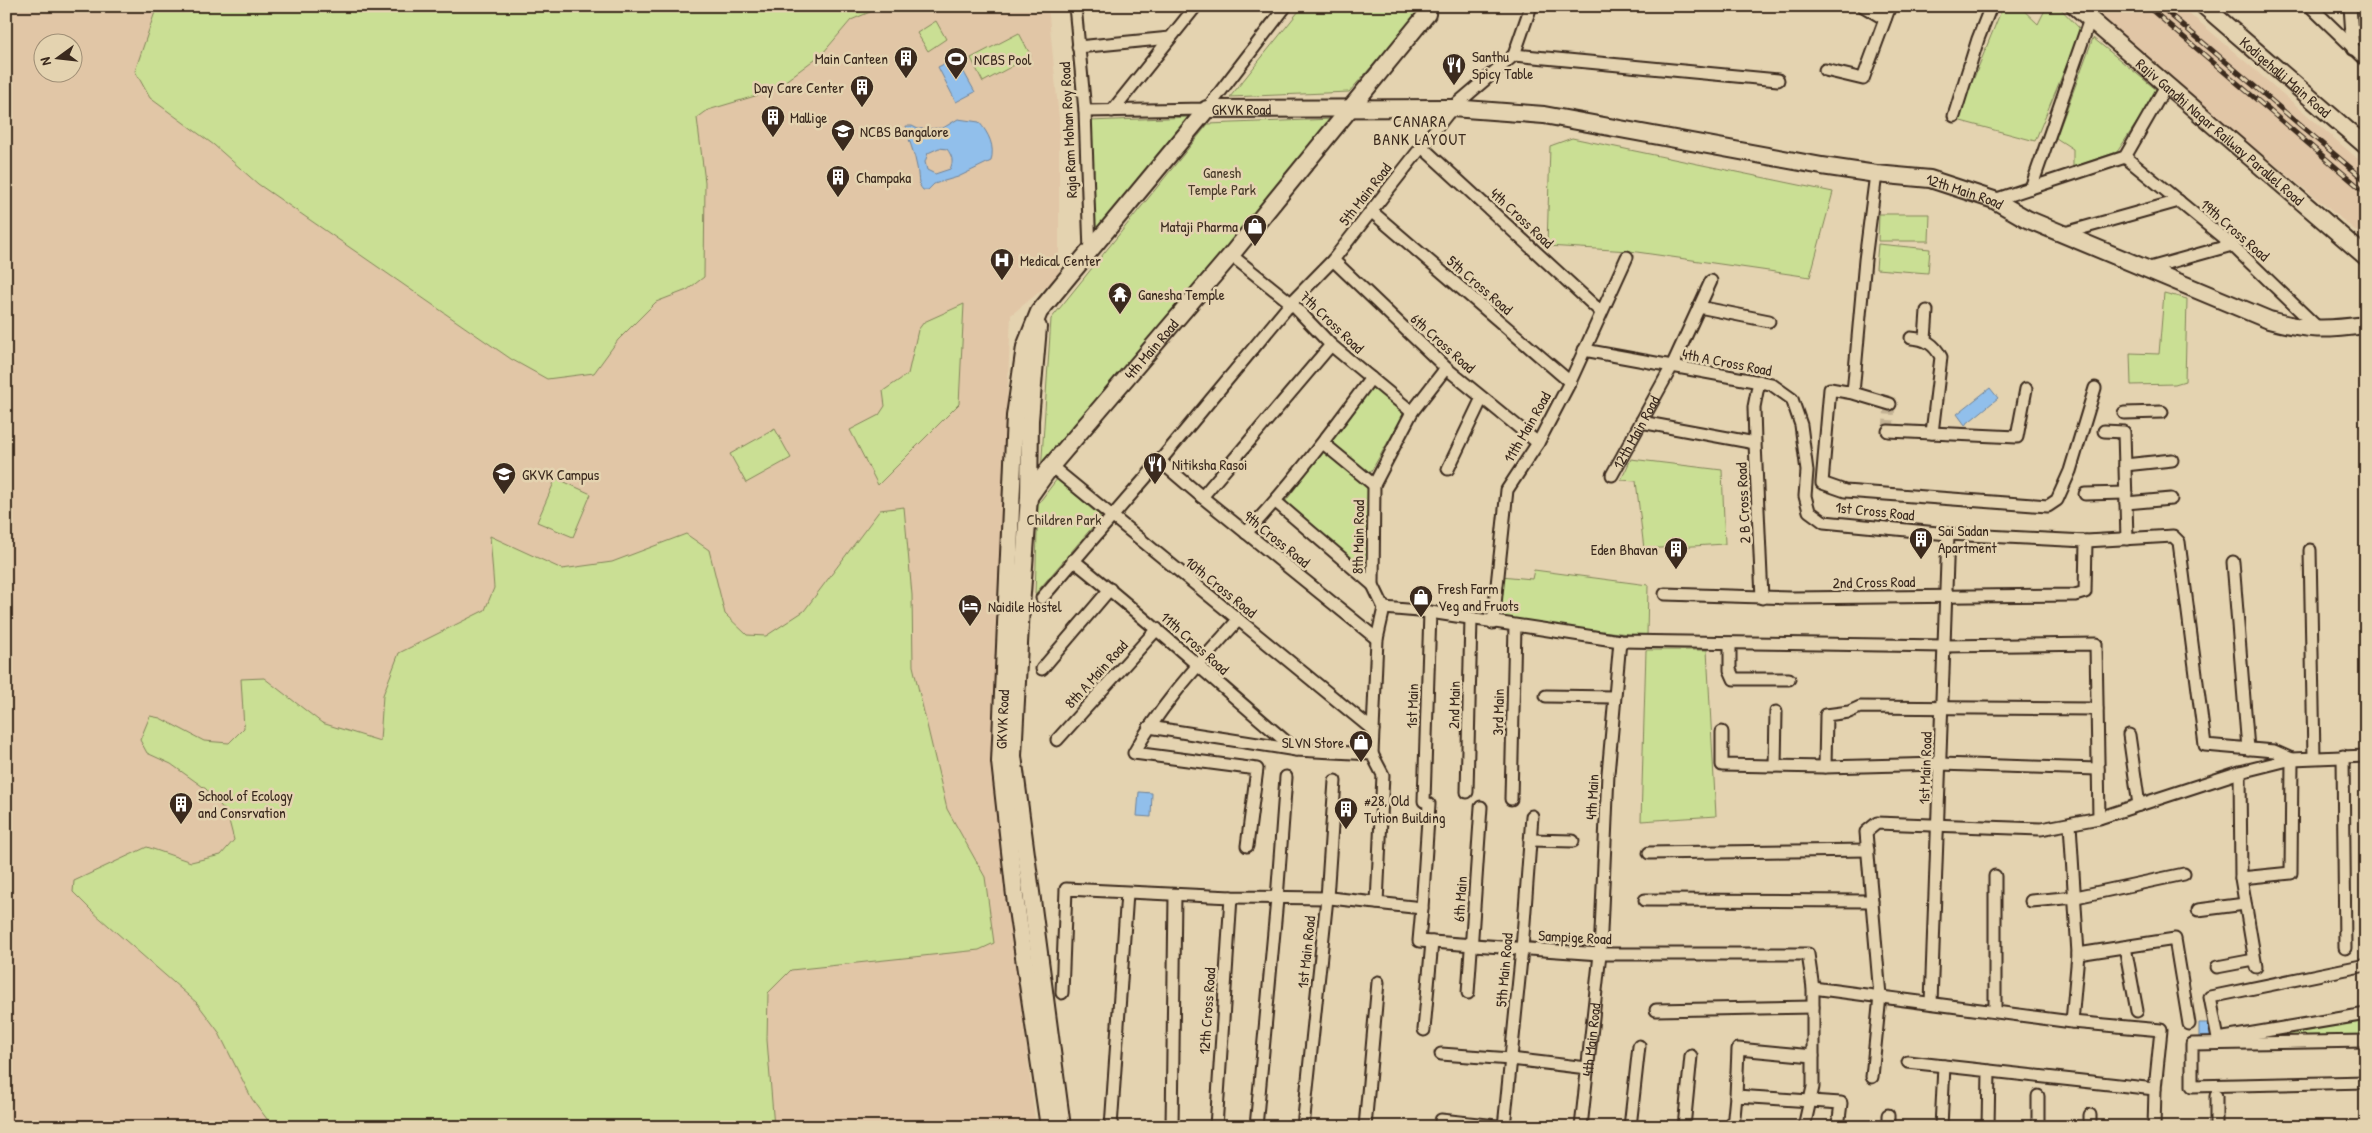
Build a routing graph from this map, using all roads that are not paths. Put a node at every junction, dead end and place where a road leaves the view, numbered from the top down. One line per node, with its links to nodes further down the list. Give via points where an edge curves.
1 (1075, 6): 19 (street, Raja Ram Mohan Roy Road)
2 (1196, 6): 18 (street)
3 (1286, 6): 28 (street)
4 (1428, 6): 26 (main road, via 1427,14)
5 (1531, 6): 21 (street)
6 (1863, 6): 14 (street)
7 (1890, 6): 14 (street)
8 (1991, 6): 31 (street)
9 (2075, 6): 15 (main road, Rajiv Gandhi Nagar Railway Parallel Road)
10 (2204, 6): 13 (main road, Kodigehalli Main Road)
11 (2310, 6): 20 (street)
12 (2350, 6): 16 (street)
13 (2220, 12): 33 (main road, Kodigehalli Main Road)
14 (1885, 19): 23 (street, via 1863,79)
15 (2090, 19): 25 (main road, Rajiv Gandhi Nagar Railway Parallel Road); 36 (street)
16 (2351, 30): 17 (street); 20 (street)
17 (2366, 30)
18 (1170, 38): 19 (street); 30 (street)
19 (1078, 47): 29 (street, Raja Ram Mohan Roy Road)
20 (2353, 49): 22 (street)
21 (1514, 55): 24 (street); 27 (street, 5th Main Road)
22 (2366, 60)
23 (1825, 70)
24 (1778, 80)
25 (2167, 84): 34 (street); 45 (main road, Rajiv Gandhi Nagar Railway Parallel Road)
26 (1351, 107): 27 (main road, GKVK Road); 28 (main road, GKVK Road); 43 (main road, 4th Main Road)
27 (1452, 108): 32 (street, 5th Main Road); 35 (main road, 12th Main Road, via 1544,116)
28 (1207, 109): 30 (street); 42 (main road, GKVK Road)
29 (1085, 111): 30 (street); 42 (street, Raja Ram Mohan Roy Road)
30 (1112, 111)
31 (1954, 116)
32 (1422, 146): 39 (street, 5th Main Road); 53 (street, 4th Cross Road)
33 (2366, 146)
34 (2125, 157): 36 (street); 38 (street, 19th Cross Road)
35 (1876, 174): 37 (main road, 12th Main Road, via 1930,179); 68 (street)
36 (2031, 188): 37 (street)
37 (1994, 200): 40 (main road, 12th Main Road)
38 (2178, 201): 40 (street); 41 (street, 19th Cross Road)
39 (1371, 211): 46 (street, 5th Main Road); 65 (street, 5th Cross Road)
40 (2061, 234): 47 (main road, 12th Main Road)
41 (2232, 245): 47 (street); 56 (street, 19th Cross Road)
42 (1090, 252): 52 (main road, GKVK Road)
43 (1231, 255): 49 (street, 7th Cross Road); 84 (main road, 4th Main Road)
44 (1627, 257): 53 (street, 11th Main Road)
45 (2366, 257)
46 (1333, 260): 49 (street, 5th Main Road); 62 (street, 6th Cross Road)
47 (2146, 269): 56 (main road, 12th Main Road, via 2269,320)
48 (1711, 281): 50 (street, 12th Main Road)
49 (1291, 303): 59 (street, 7th Cross Road); 81 (street, 5th Main Road)
50 (1699, 307): 54 (street); 61 (street, 12th Main Road)
51 (1927, 311): 58 (street)
52 (1039, 312): 90 (main road, GKVK Road, via 1030,420); 95 (main road, GKVK Road, via 1025,347 1015,416)
53 (1601, 312): 60 (street, 11th Main Road)
54 (1769, 321)
55 (2366, 325): 56 (main road, 12th Main Road)
56 (2320, 330)
57 (1911, 338): 58 (street)
58 (1925, 339): 77 (street, via 1941,357)
59 (1331, 345): 63 (street, 7th Cross Road); 91 (street)
60 (1584, 350): 61 (street, 4th A Cross Road); 65 (street, 11th Main Road)
61 (1672, 366): 64 (street, 4th A Cross Road); 74 (street, 12th Main Road)
62 (1446, 368): 69 (street, 6th Cross Road); 71 (street, 8th Main Road)
63 (1370, 378): 71 (street, 7th Cross Road); 78 (street)
64 (1759, 381): 80 (street, 2 B Cross Road, via 1754,407); 89 (street, 4th A Cross Road, via 1771,384 1792,399 1802,425 1807,470)
65 (1570, 382): 79 (street, 11th Main Road)
66 (2095, 388): 68 (street, via 2070,472 2057,500 2048,506 1845,491 1822,483 1830,389)
67 (2026, 389): 77 (street, via 2017,437)
68 (1853, 392): 70 (street)
69 (1482, 398): 79 (street, 6th Cross Road); 85 (street)
70 (1890, 404)
71 (1412, 412): 87 (street, 8th Main Road)
72 (2162, 412): 73 (street)
73 (2124, 413)
74 (1641, 422): 80 (street); 86 (street, 12th Main Road)
75 (1888, 430): 77 (street)
76 (2104, 431): 83 (street, via 2124,432)
77 (1932, 433)
78 (1323, 443): 87 (street); 94 (street)
79 (1538, 443): 115 (street, 11th Main Road, via 1507,490)
80 (1755, 443): 110 (street, 2 B Cross Road)
81 (1160, 460): 91 (street, 9th Cross Road); 97 (street, 5th Main Road)
82 (2172, 460): 83 (street)
83 (2125, 465): 92 (street)
84 (1051, 466): 90 (main road, 4th Main Road); 97 (street, 10th Cross Road)
85 (1448, 469)
86 (1612, 475)
87 (1374, 485): 105 (street, 8th Main Road)
88 (2085, 494): 92 (street)
89 (1805, 496): 99 (street, 1st Cross Road, via 1809,511 1824,522)
90 (1029, 497): 96 (main road, GKVK Road)
91 (1202, 497): 98 (street, 9th Cross Road)
92 (2126, 498): 93 (street); 100 (street)
93 (2171, 499)
94 (1276, 502): 98 (street); 105 (street)
95 (1010, 516): 96 (main road); 166 (main road, GKVK Road, via 1000,762)
96 (1028, 517): 166 (main road, GKVK Road, via 1013,756)
97 (1112, 517): 103 (street, 5th Main Road); 114 (street, 10th Cross Road)
98 (1246, 533): 118 (street, 9th Cross Road)
99 (1948, 534): 101 (street, 1st Cross Road); 108 (street, 1st Main Road)
100 (2127, 540): 101 (street, 1st Cross Road); 135 (street, 1st Cross Road, via 2173,536 2179,542 2205,746)
101 (2086, 541): 108 (street, 2nd Cross Road, via 2084,592 2075,595)
102 (2310, 550): 140 (street)
103 (1073, 560): 106 (street, 11th Cross Road); 109 (street, 5th Main Road)
104 (2233, 562): 135 (street)
105 (1373, 585): 111 (street, 8th Main Road)
106 (1110, 589): 117 (street, 11th Cross Road); 123 (street)
107 (1665, 594): 110 (street, 2nd Cross Road)
108 (1946, 596): 110 (street, 2nd Cross Road); 121 (street, 1st Main Road)
109 (1042, 598)
110 (1762, 598)
111 (1384, 608): 112 (street); 118 (street)
112 (1430, 612): 113 (street); 177 (street, 1st Main)
113 (1471, 618): 115 (street); 149 (street, 2nd Main)
114 (1238, 620): 122 (street); 131 (street, 10th Cross Road)
115 (1493, 623): 116 (street)
116 (1515, 626): 119 (street); 150 (street, 3rd Main)
117 (1156, 629): 122 (street, 11th Cross Road); 134 (street, 8th A Main Road)
118 (1377, 639): 131 (street)
119 (1620, 641): 120 (street); 126 (street, 4th Main)
120 (1730, 643): 121 (street); 124 (street, via 1730,670 1734,678)
121 (1944, 646): 127 (street, 1st Main Road); 128 (street, via 2096,644)
122 (1197, 666): 130 (street); 136 (street, 11th Cross Road)
123 (1042, 670)
124 (1789, 679)
125 (1546, 696): 126 (street)
126 (1614, 697): 184 (street, 4th Main)
127 (1942, 708): 128 (street); 142 (street, 1st Main Road); 144 (street, via 1860,708 1826,714)
128 (2097, 709): 145 (street)
129 (1776, 712): 143 (street)
130 (1149, 727): 136 (street); 159 (street, via 1134,752 1257,769)
131 (1374, 730): 137 (street)
132 (1722, 732): 143 (street, via 1722,765)
133 (2129, 735): 151 (street)
134 (1057, 740)
135 (2248, 749): 141 (street, via 2274,751)
136 (1296, 750): 137 (street)
137 (1372, 754): 175 (street, via 1383,774)
138 (2343, 756): 139 (street); 140 (street); 182 (street)
139 (2366, 756)
140 (2314, 757): 141 (street)
141 (2292, 759): 146 (street); 164 (street, via 2291,873)
142 (1940, 764): 144 (street); 145 (street); 155 (street, 1st Main Road)
143 (1775, 766): 144 (street)
144 (1825, 767)
145 (2098, 769): 154 (street)
146 (2240, 772): 151 (street); 164 (street)
147 (1286, 777): 171 (street)
148 (1335, 781): 170 (street, 1st Main Road)
149 (1467, 792)
150 (1512, 799)
151 (2139, 805): 154 (street)
152 (1481, 807): 180 (street, 6th Main)
153 (1532, 816): 157 (street, 5th Main Road)
154 (2099, 818): 156 (street)
155 (1938, 824): 156 (street, via 2042,829); 160 (street, via 1877,823 1866,832); 193 (street, 1st Main Road)
156 (2070, 824): 169 (street)
157 (1530, 840): 158 (street); 183 (street, 5th Main Road)
158 (1573, 841)
159 (1247, 846)
160 (1868, 850): 161 (street); 173 (street)
161 (1649, 853)
162 (2184, 874): 169 (street)
163 (1995, 876): 196 (street)
164 (2241, 878): 176 (street)
165 (1127, 893): 167 (street); 191 (street, via 1066,889); 222 (street)
166 (1023, 895): 220 (main road, GKVK Road); 221 (main road, GKVK Road)
167 (1175, 895): 168 (street); 223 (street)
168 (1231, 897): 171 (street); 224 (street, 12th Cross Road)
169 (2076, 897): 174 (street); 185 (street)
170 (1327, 898): 171 (street); 175 (street); 226 (street, 1st Main Road)
171 (1278, 899): 225 (street)
172 (1645, 900): 173 (street)
173 (1872, 901): 192 (street)
174 (2031, 901)
175 (1377, 903): 177 (street)
176 (2245, 904): 178 (street); 187 (street, via 2255,963)
177 (1422, 908): 179 (street, via 1419,941)
178 (2198, 910)
179 (1432, 942): 180 (street, Sampige Road); 201 (street)
180 (1472, 945): 183 (street, Sampige Road); 190 (street, 6th Main)
181 (2125, 947): 185 (street); 197 (street); 200 (street, via 2175,939)
182 (2345, 948)
183 (1522, 949): 184 (street, Sampige Road); 207 (street, 5th Main Road)
184 (1600, 954): 189 (street, Sampige Road, via 1808,954); 210 (street, 4th Main Road)
185 (2078, 954): 199 (street)
186 (2366, 965): 198 (street, via 2210,997 2218,1039)
187 (2217, 967)
188 (1378, 982): 227 (street)
189 (1813, 988): 192 (street); 194 (street)
190 (1468, 993)
191 (1062, 994)
192 (1880, 996): 193 (street); 212 (street)
193 (1931, 1003): 196 (street)
194 (1813, 1007): 195 (street); 206 (street)
195 (1656, 1010)
196 (1994, 1010): 199 (street)
197 (2138, 1010)
198 (2366, 1014)
199 (2072, 1022): 214 (street, via 2161,1030)
200 (2190, 1024)
201 (1424, 1030)
202 (2366, 1040): 213 (street, via 2192,1044 2192,1086)
203 (1639, 1046): 230 (street)
204 (1441, 1054): 207 (street)
205 (1691, 1056): 231 (street)
206 (1813, 1056): 215 (street, via 1738,1049); 218 (street)
207 (1511, 1059): 210 (street); 228 (street, 5th Main Road)
208 (1908, 1062): 209 (street)
209 (1944, 1066): 211 (street); 235 (street)
210 (1587, 1068): 229 (street, 4th Main Road)
211 (1989, 1071): 214 (street); 236 (street)
212 (1872, 1077)
213 (2366, 1082)
214 (2155, 1090): 238 (street)
215 (1736, 1096): 218 (street); 232 (street)
216 (2038, 1096): 237 (street)
217 (2216, 1096): 239 (street)
218 (1810, 1102): 233 (street); 234 (street, via 1840,1103)
219 (1442, 1120): 228 (street)
220 (1049, 1127)
221 (1062, 1127)
222 (1111, 1127)
223 (1172, 1127)
224 (1216, 1127)
225 (1256, 1127)
226 (1303, 1127)
227 (1365, 1127)
228 (1505, 1127)
229 (1581, 1127)
230 (1630, 1127)
231 (1684, 1127)
232 (1732, 1127)
233 (1804, 1127)
234 (1838, 1127)
235 (1941, 1127)
236 (1988, 1127)
237 (2038, 1127)
238 (2154, 1127)
239 (2216, 1127)

